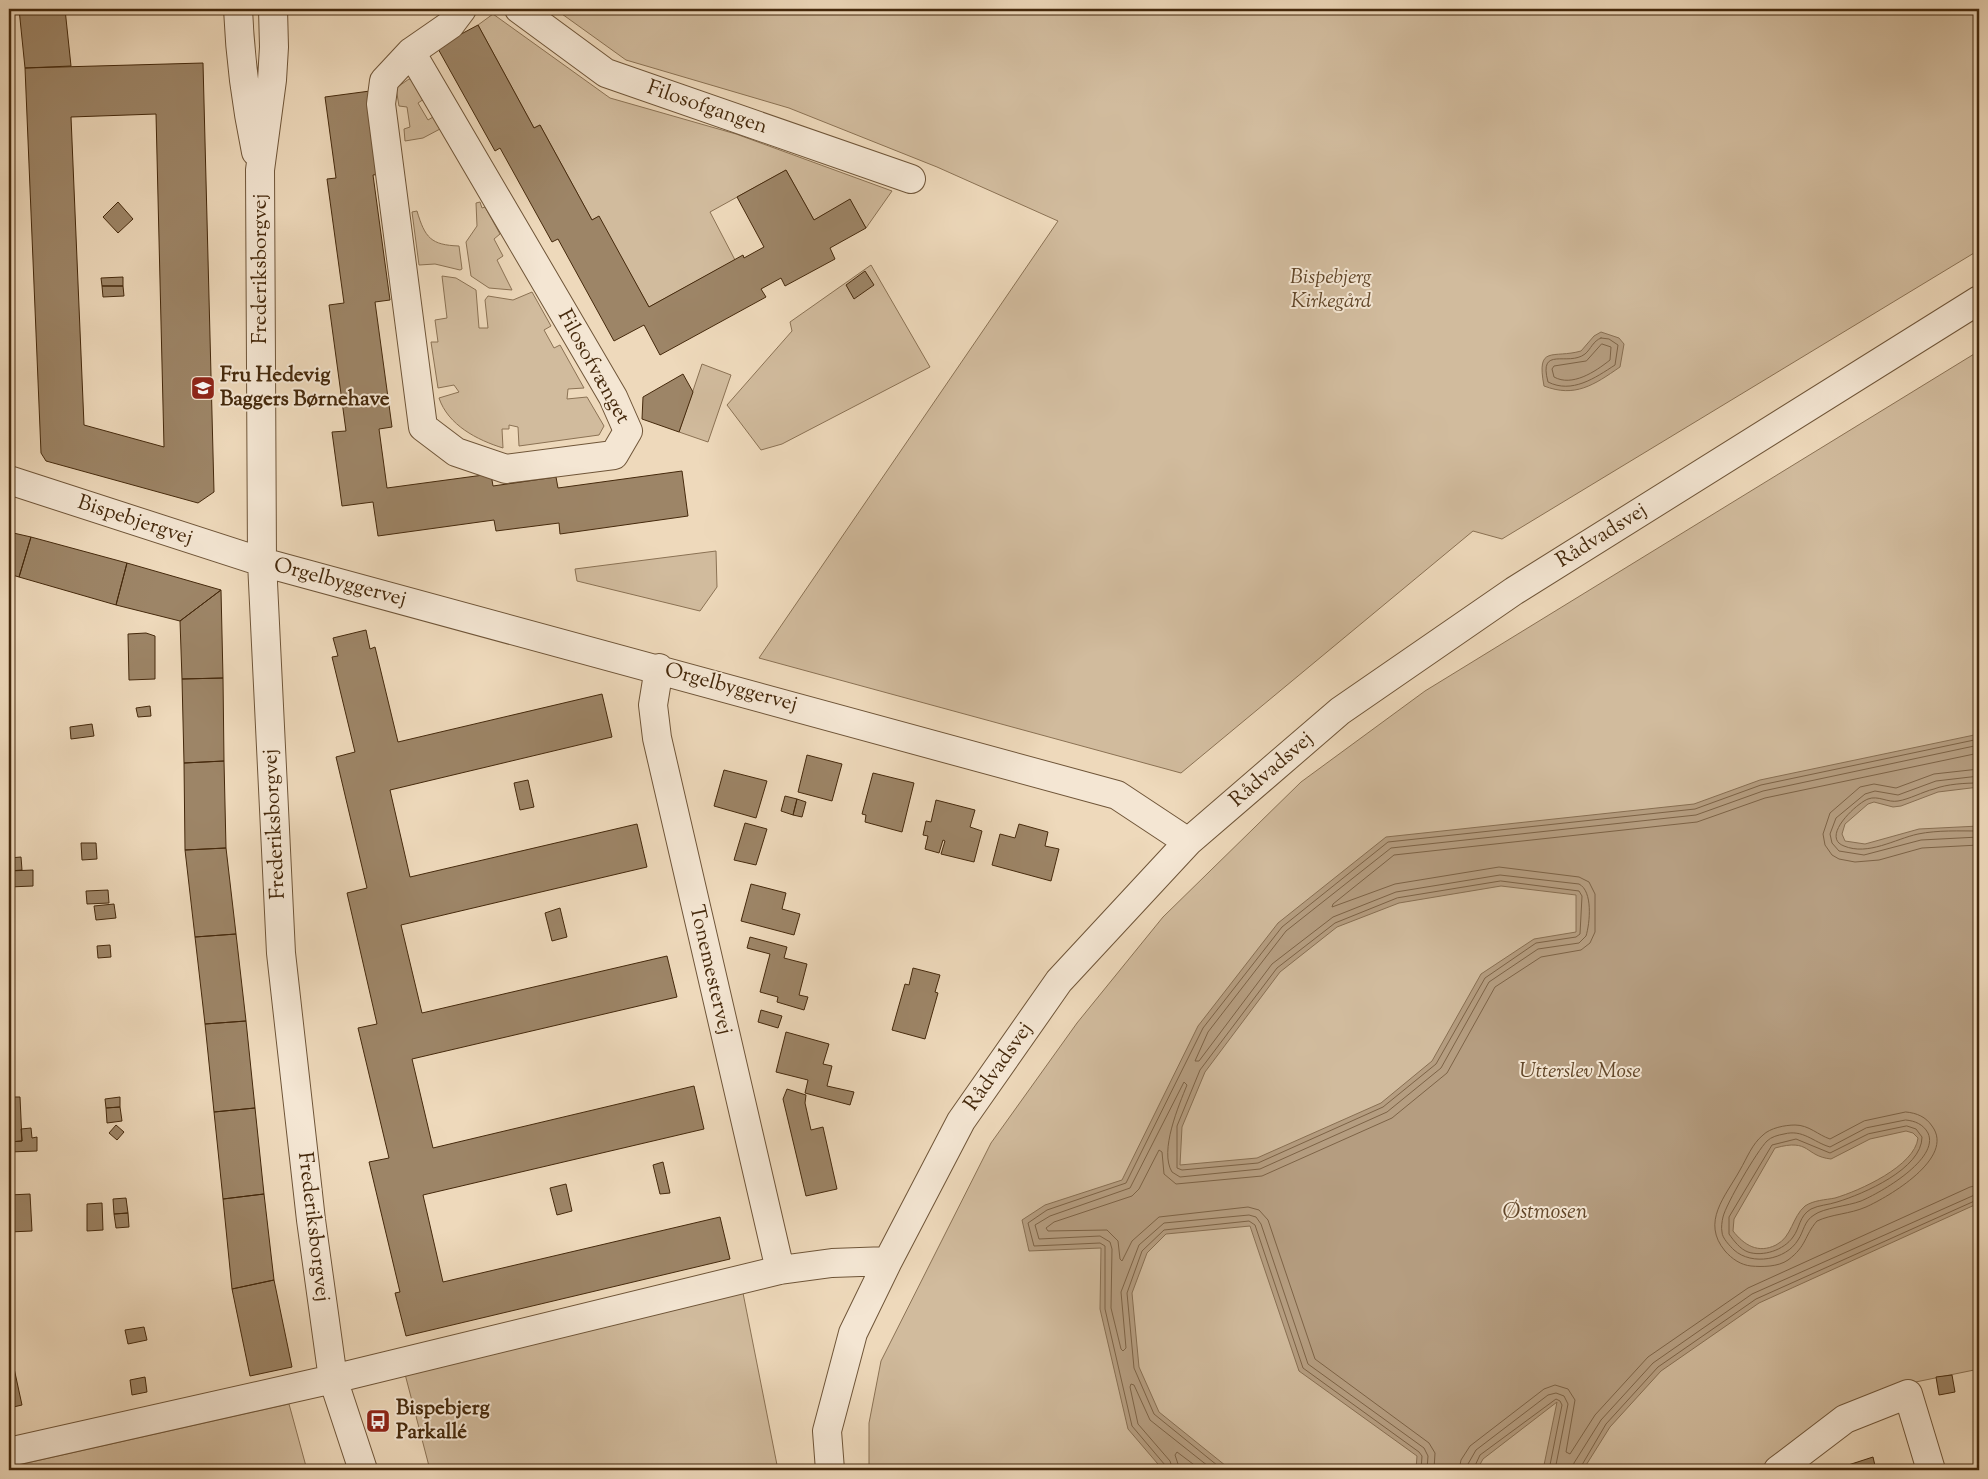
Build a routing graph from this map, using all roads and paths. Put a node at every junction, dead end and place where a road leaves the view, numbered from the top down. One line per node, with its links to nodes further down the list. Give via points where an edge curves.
1 (238, 9): 6 (street, Frederiksborgvej, via 247,110)
2 (273, 9): 6 (street, Frederiksborgvej, via 272,80)
3 (462, 9): 5 (street, Filosofvænget, via 450,25)
4 (519, 9): 7 (street, Filosofgangen, via 606,74)
5 (411, 52): 5 (street, Filosofvænget, via 384,81 381,104 423,428 456,452 506,469 614,455 628,431 612,398)
6 (260, 170): 10 (street, Frederiksborgvej)
7 (910, 179)
8 (1979, 300): 12 (street, Rådvadsvej, via 1514,591 1340,711)
9 (9, 480): 10 (street, Bispebjergvej)
10 (262, 562): 11 (street, Orgelbyggervej); 15 (street, Frederiksborgvej, via 281,953 311,1220)
11 (659, 668): 12 (street, Orgelbyggervej, via 1117,795); 14 (street, Tonemestervej, via 653,705 657,738)
12 (1188, 842): 13 (street, Rådvadsvej, via 1059,981 961,1121)
13 (888, 1261): 14 (street); 18 (street, Rådvadsvej, via 853,1333 838,1383 827,1431)
14 (780, 1270): 15 (street)
15 (333, 1379): 16 (street); 17 (street, Frederiksborgvej)
16 (9, 1452)
17 (363, 1470)
18 (830, 1470)
19 (1778, 1470): 20 (street, via 1845,1419 1908,1394)
20 (1930, 1470)

